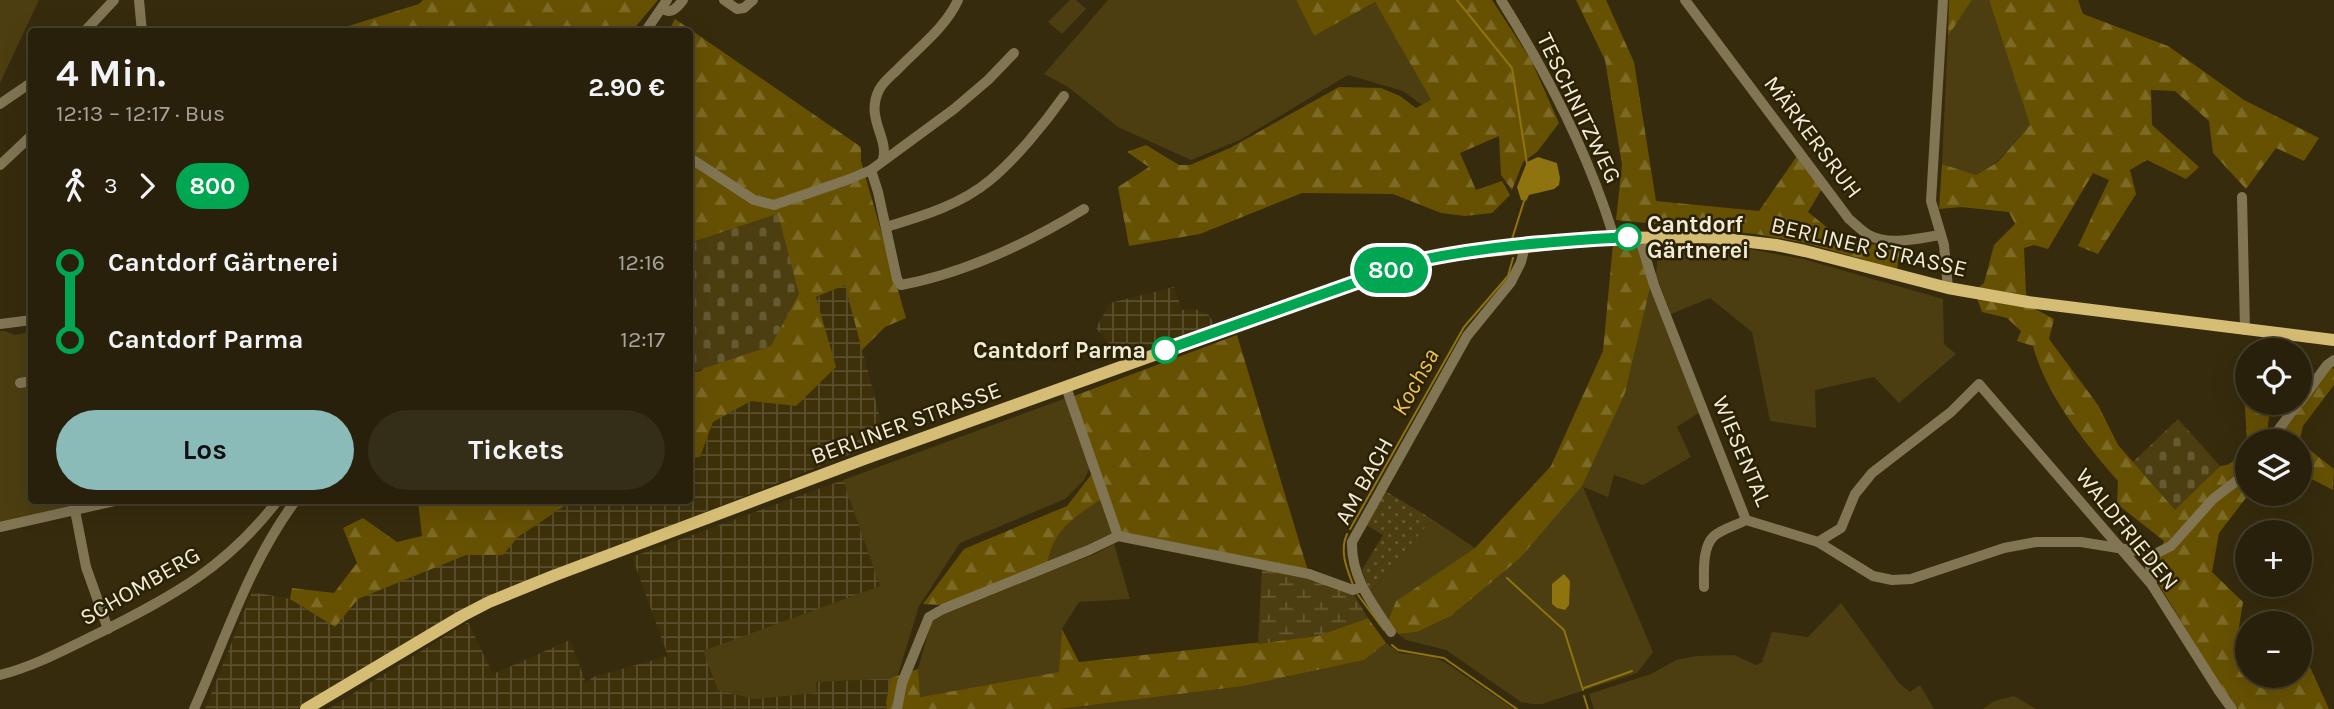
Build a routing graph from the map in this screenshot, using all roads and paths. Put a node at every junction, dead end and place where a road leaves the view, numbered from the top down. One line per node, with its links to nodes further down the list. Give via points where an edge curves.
1 (114, 0): 11 (street)
2 (139, 0): 12 (street)
3 (683, 0): 10 (street, via 672,10)
4 (724, 0): 5 (street, via 737,9)
5 (753, 0)
6 (958, 0): 19 (street, via 945,21 879,90 874,109)
7 (1501, 0): 29 (street, TESCHNITZWEG, via 1538,59 1573,132 1598,189)
8 (1685, 0): 26 (street, MÄRKERSRUH, via 1849,219 1880,240)
9 (1943, 0): 26 (street, via 1931,201)
10 (664, 4): 13 (street)
11 (87, 28)
12 (142, 28)
13 (648, 28)
14 (1014, 53): 19 (street, via 954,109)
15 (28, 85): 17 (street)
16 (1064, 96): 25 (street, via 989,181 930,213)
17 (0, 104)
18 (28, 141): 21 (street)
19 (883, 159): 22 (street)
20 (693, 160): 22 (street, via 754,200 774,205)
21 (0, 164)
22 (871, 170): 25 (street)
23 (2242, 197): 35 (street)
24 (1084, 209): 25 (street, via 984,260 901,285)
25 (886, 227)
26 (1941, 235): 32 (street)
27 (1639, 236): 28 (main road, BERLINER STRASSE); 29 (main road, BERLINER STRASSE); 31 (street, WIESENTAL)
28 (1654, 236): 31 (street, WIESENTAL); 32 (main road, BERLINER STRASSE, via 1776,245)
29 (1612, 238): 30 (main road, BERLINER STRASSE)
30 (1525, 246): 41 (main road, BERLINER STRASSE, via 1416,261); 53 (street, AM BACH, via 1511,282 1467,336 1354,535 1352,559)
31 (1650, 267): 46 (street, WIESENTAL)
32 (1948, 288): 35 (main road, BERLINER STRASSE)
33 (28, 320): 34 (street)
34 (0, 324)
35 (2245, 330): 36 (main road, BERLINER STRASSE)
36 (2334, 340)
37 (2334, 360): 40 (street)
38 (28, 382): 39 (street)
39 (20, 383)
40 (2312, 385)
41 (1066, 387): 48 (street); 59 (main road, BERLINER STRASSE, via 489,602)
42 (2235, 482): 51 (street, via 2171,545)
43 (275, 504): 55 (street, SCHOMBERG, via 251,535 221,562)
44 (293, 504): 58 (street, via 259,559)
45 (74, 505): 47 (street); 55 (street, via 86,567)
46 (1746, 520): 49 (street, WIESENTAL); 54 (street, via 1715,535 1709,545)
47 (0, 527)
48 (1118, 536): 53 (street, via 1297,571 1353,590); 60 (street, via 929,617 902,683)
49 (1818, 542): 50 (street, WIESENTAL, via 1873,576 1892,580 1911,579 2036,542 2081,542); 50 (street, WALDFRIEDEN, via 1841,528 1856,494 1872,473 1951,412 1979,384)
50 (2121, 549): 51 (street, WIESENTAL); 52 (street, WALDFRIEDEN)
51 (2155, 554): 52 (street, via 2150,566)
52 (2152, 585): 61 (street, WALDFRIEDEN)
53 (1361, 587): 56 (street, AM BACH)
54 (1704, 587)
55 (108, 629): 57 (street, SCHOMBERG, via 40,662)
56 (1391, 632)
57 (0, 675)
58 (194, 709)
59 (306, 709)
60 (897, 709)
61 (2232, 709)

